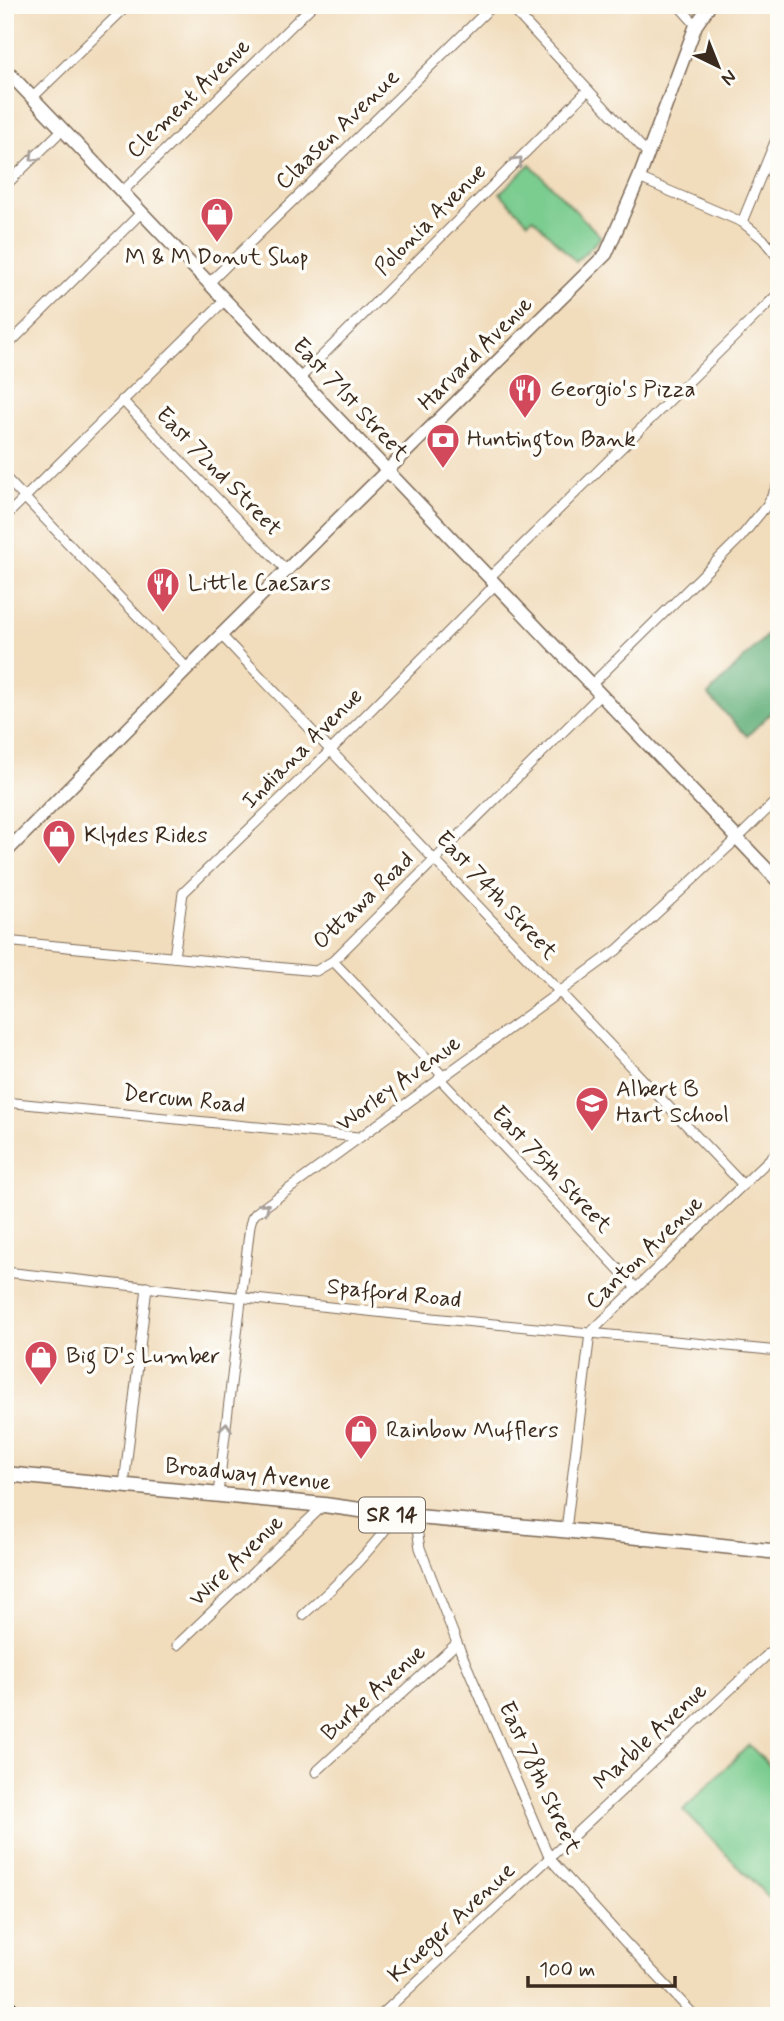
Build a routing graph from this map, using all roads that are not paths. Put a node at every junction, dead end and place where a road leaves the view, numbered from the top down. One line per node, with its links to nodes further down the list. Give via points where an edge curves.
1 (128, 5): 10 (street)
2 (313, 5): 16 (street, Clement Avenue)
3 (494, 5): 20 (street, Claasen Avenue)
4 (509, 5): 9 (street)
5 (678, 5): 7 (street)
6 (710, 5): 7 (main road, Harvard Avenue)
7 (696, 25): 13 (main road, Harvard Avenue)
8 (7, 74): 10 (main road, East 71st Street)
9 (588, 90): 13 (street); 24 (street, Polonia Avenue, one-way to 9)
10 (33, 97): 11 (main road, East 71st Street)
11 (63, 129): 15 (street, one-way to 15); 16 (main road, East 71st Street)
12 (779, 132): 18 (street)
13 (648, 154): 14 (main road, Harvard Avenue)
14 (639, 178): 18 (street); 26 (main road, Harvard Avenue, via 606,254)
15 (5, 186)
16 (122, 192): 17 (main road, East 71st Street)
17 (141, 213): 20 (main road, East 71st Street); 23 (street)
18 (742, 222): 19 (street)
19 (779, 260)
20 (209, 283): 22 (main road, East 71st Street)
21 (779, 293): 32 (street, Indiana Avenue)
22 (225, 300): 24 (main road, East 71st Street); 25 (street)
23 (5, 348)
24 (300, 378): 26 (main road, East 71st Street)
25 (122, 400): 29 (street); 31 (street, East 72nd Street)
26 (387, 471): 31 (main road, Harvard Avenue); 32 (main road, East 71st Street)
27 (5, 477): 29 (street)
28 (779, 483): 35 (street, Ottawa Road, via 741,537)
29 (24, 497): 30 (street); 34 (street)
30 (5, 517)
31 (287, 571): 33 (main road, Harvard Avenue)
32 (492, 581): 35 (main road, East 71st Street); 36 (street, Indiana Avenue)
33 (221, 635): 34 (main road, Harvard Avenue); 36 (street, East 74th Street)
34 (188, 669): 39 (main road, Harvard Avenue)
35 (596, 690): 38 (main road, East 71st Street); 40 (street, Ottawa Road)
36 (331, 750): 40 (street, East 74th Street); 43 (street, Indiana Avenue, via 183,892)
37 (779, 798): 38 (street, Worley Avenue)
38 (737, 839): 41 (main road, East 71st Street); 45 (street, Worley Avenue, via 617,950)
39 (5, 853)
40 (435, 859): 44 (street, Ottawa Road); 45 (street, East 74th Street)
41 (779, 882)
42 (5, 941): 43 (street, Ottawa Road)
43 (174, 957): 44 (street, Ottawa Road, via 316,971)
44 (333, 961): 46 (street, East 75th Street)
45 (560, 992): 46 (street, Worley Avenue); 50 (street, East 74th Street)
46 (441, 1077): 48 (street, Worley Avenue); 53 (street, East 75th Street)
47 (5, 1102): 48 (street, Dercum Road)
48 (358, 1137): 54 (street, Worley Avenue, one-way to 48, via 256,1213)
49 (779, 1150): 50 (street, Canton Avenue)
50 (743, 1185): 53 (street, Canton Avenue)
51 (5, 1272): 52 (street, Spafford Road)
52 (146, 1287): 54 (street, Spafford Road); 58 (street)
53 (636, 1287): 55 (street, Canton Avenue)
54 (243, 1297): 55 (street, Spafford Road); 59 (street, Worley Avenue, one-way to 54)
55 (590, 1332): 56 (street, Spafford Road); 63 (street, Canton Avenue)
56 (779, 1351)
57 (5, 1474): 58 (main road, Broadway Avenue / SR 14)
58 (124, 1485): 59 (main road, Broadway Avenue / SR 14)
59 (218, 1494): 60 (main road, Broadway Avenue / SR 14)
60 (324, 1505): 61 (main road, Broadway Avenue / SR 14); 68 (street, Wire Avenue)
61 (396, 1515): 62 (main road, Broadway Avenue / SR 14); 65 (street, via 337,1585)
62 (415, 1516): 63 (main road, Broadway Avenue / SR 14); 66 (street, East 78th Street, via 420,1548)
63 (566, 1530): 64 (main road, Broadway Avenue / SR 14)
64 (779, 1552)
65 (303, 1615)
66 (457, 1643): 69 (street, Burke Avenue); 70 (street, East 78th Street)
67 (779, 1644): 70 (street, Marble Avenue)
68 (177, 1645)
69 (316, 1772)
70 (550, 1858): 71 (street, Krueger Avenue); 72 (street, East 78th Street)
71 (380, 2016)
72 (695, 2016)

